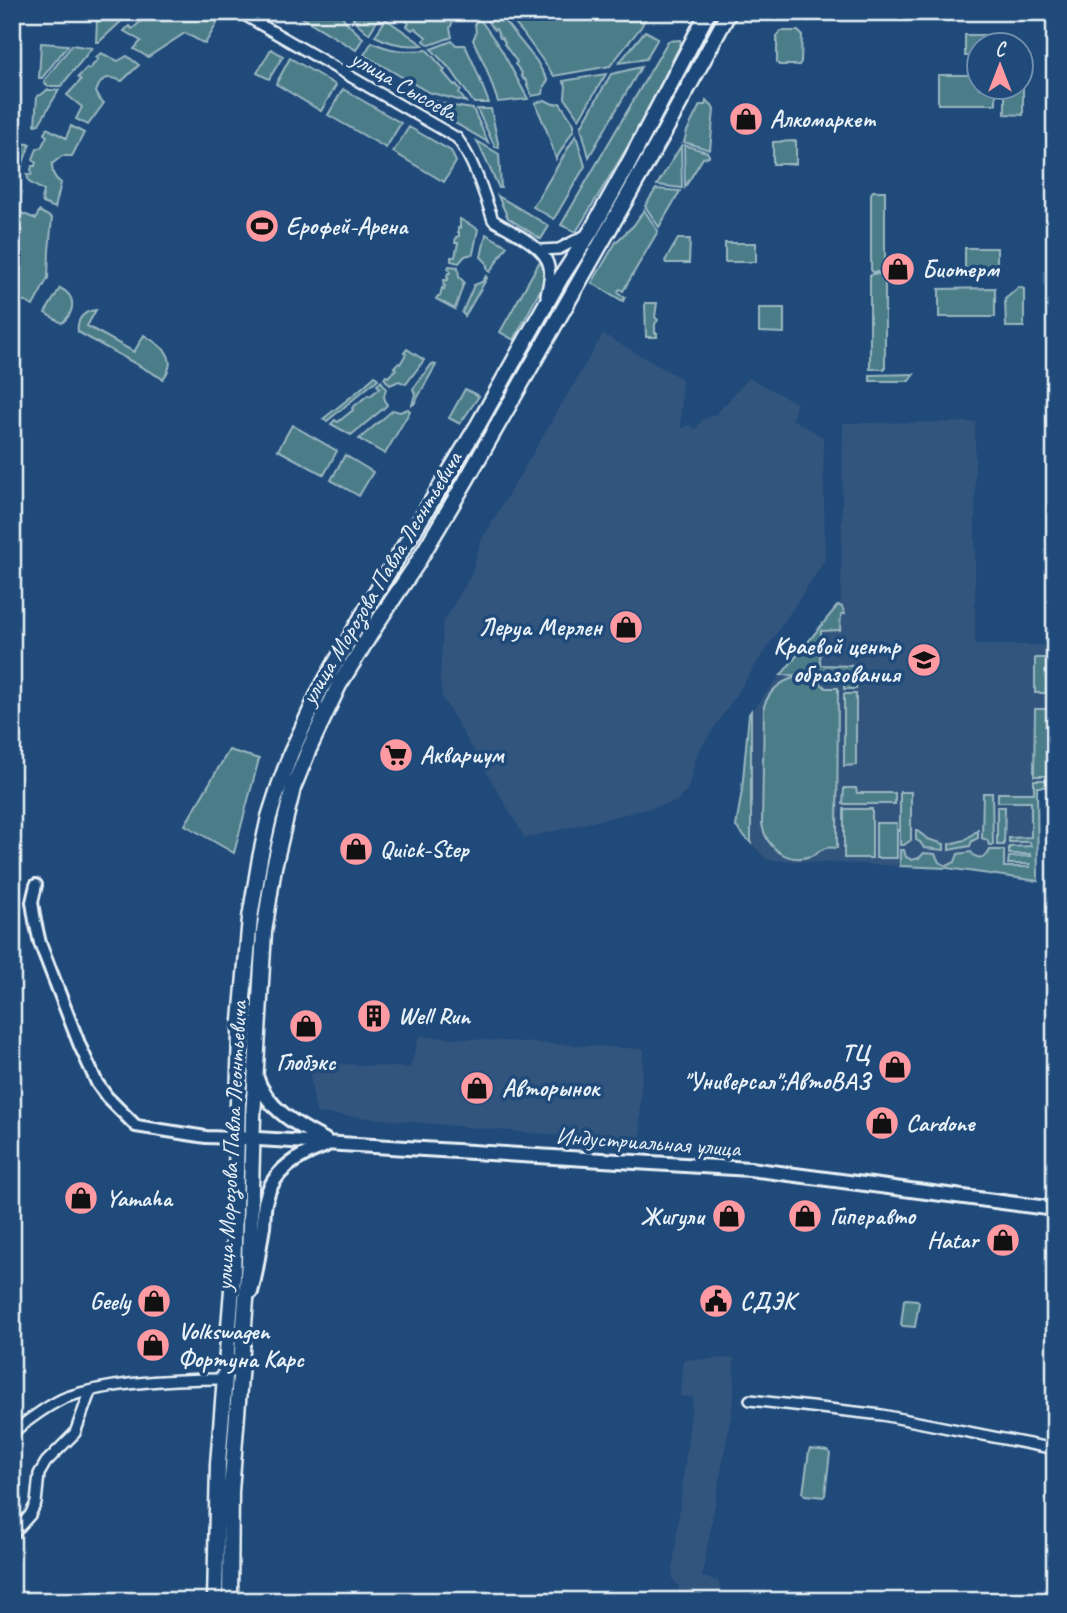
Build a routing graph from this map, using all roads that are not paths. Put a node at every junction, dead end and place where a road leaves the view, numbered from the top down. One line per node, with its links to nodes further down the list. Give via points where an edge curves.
1 (239, 12): 5 (street, улица Сысоева, via 457,138 483,186 493,220)
2 (708, 12): 4 (main road, улица Морозова Павла Леонтьевича)
3 (729, 12): 8 (main road, улица Морозова Павла Леонтьевича, via 477,461 339,685 309,748 293,788 274,867 264,932)
4 (591, 231): 5 (street, via 559,249); 6 (main road, улица Морозова Павла Леонтьевича)
5 (541, 250): 6 (street, via 549,265)
6 (543, 310): 9 (main road, улица Морозова Павла Леонтьевича, via 320,690 279,786 250,918)
7 (36, 885): 9 (street, via 32,902 40,943 96,1083 107,1097 136,1126)
8 (257, 1040): 10 (main road, улица Морозова Павла Леонтьевича); 11 (main road, via 256,1077 266,1098 293,1122)
9 (237, 1138): 10 (main road, Индустриальная улица); 14 (main road, улица Морозова Павла Леонтьевича)
10 (253, 1139): 11 (main road, Индустриальная улица); 13 (main road, улица Морозова Павла Леонтьевича)
11 (331, 1143): 12 (main road, Индустриальная улица, via 750,1169); 13 (main road, via 291,1163 271,1185)
12 (1055, 1209)
13 (246, 1312): 21 (main road, улица Морозова Павла Леонтьевича, via 232,1491)
14 (225, 1379): 15 (street); 20 (main road, улица Морозова Павла Леонтьевича)
15 (90, 1392): 17 (street, via 65,1398); 19 (street, via 75,1433 46,1462 39,1474 36,1503)
16 (750, 1400): 18 (street, via 882,1415)
17 (12, 1433)
18 (1055, 1449)
19 (12, 1535)
20 (215, 1601)
21 (230, 1601)

